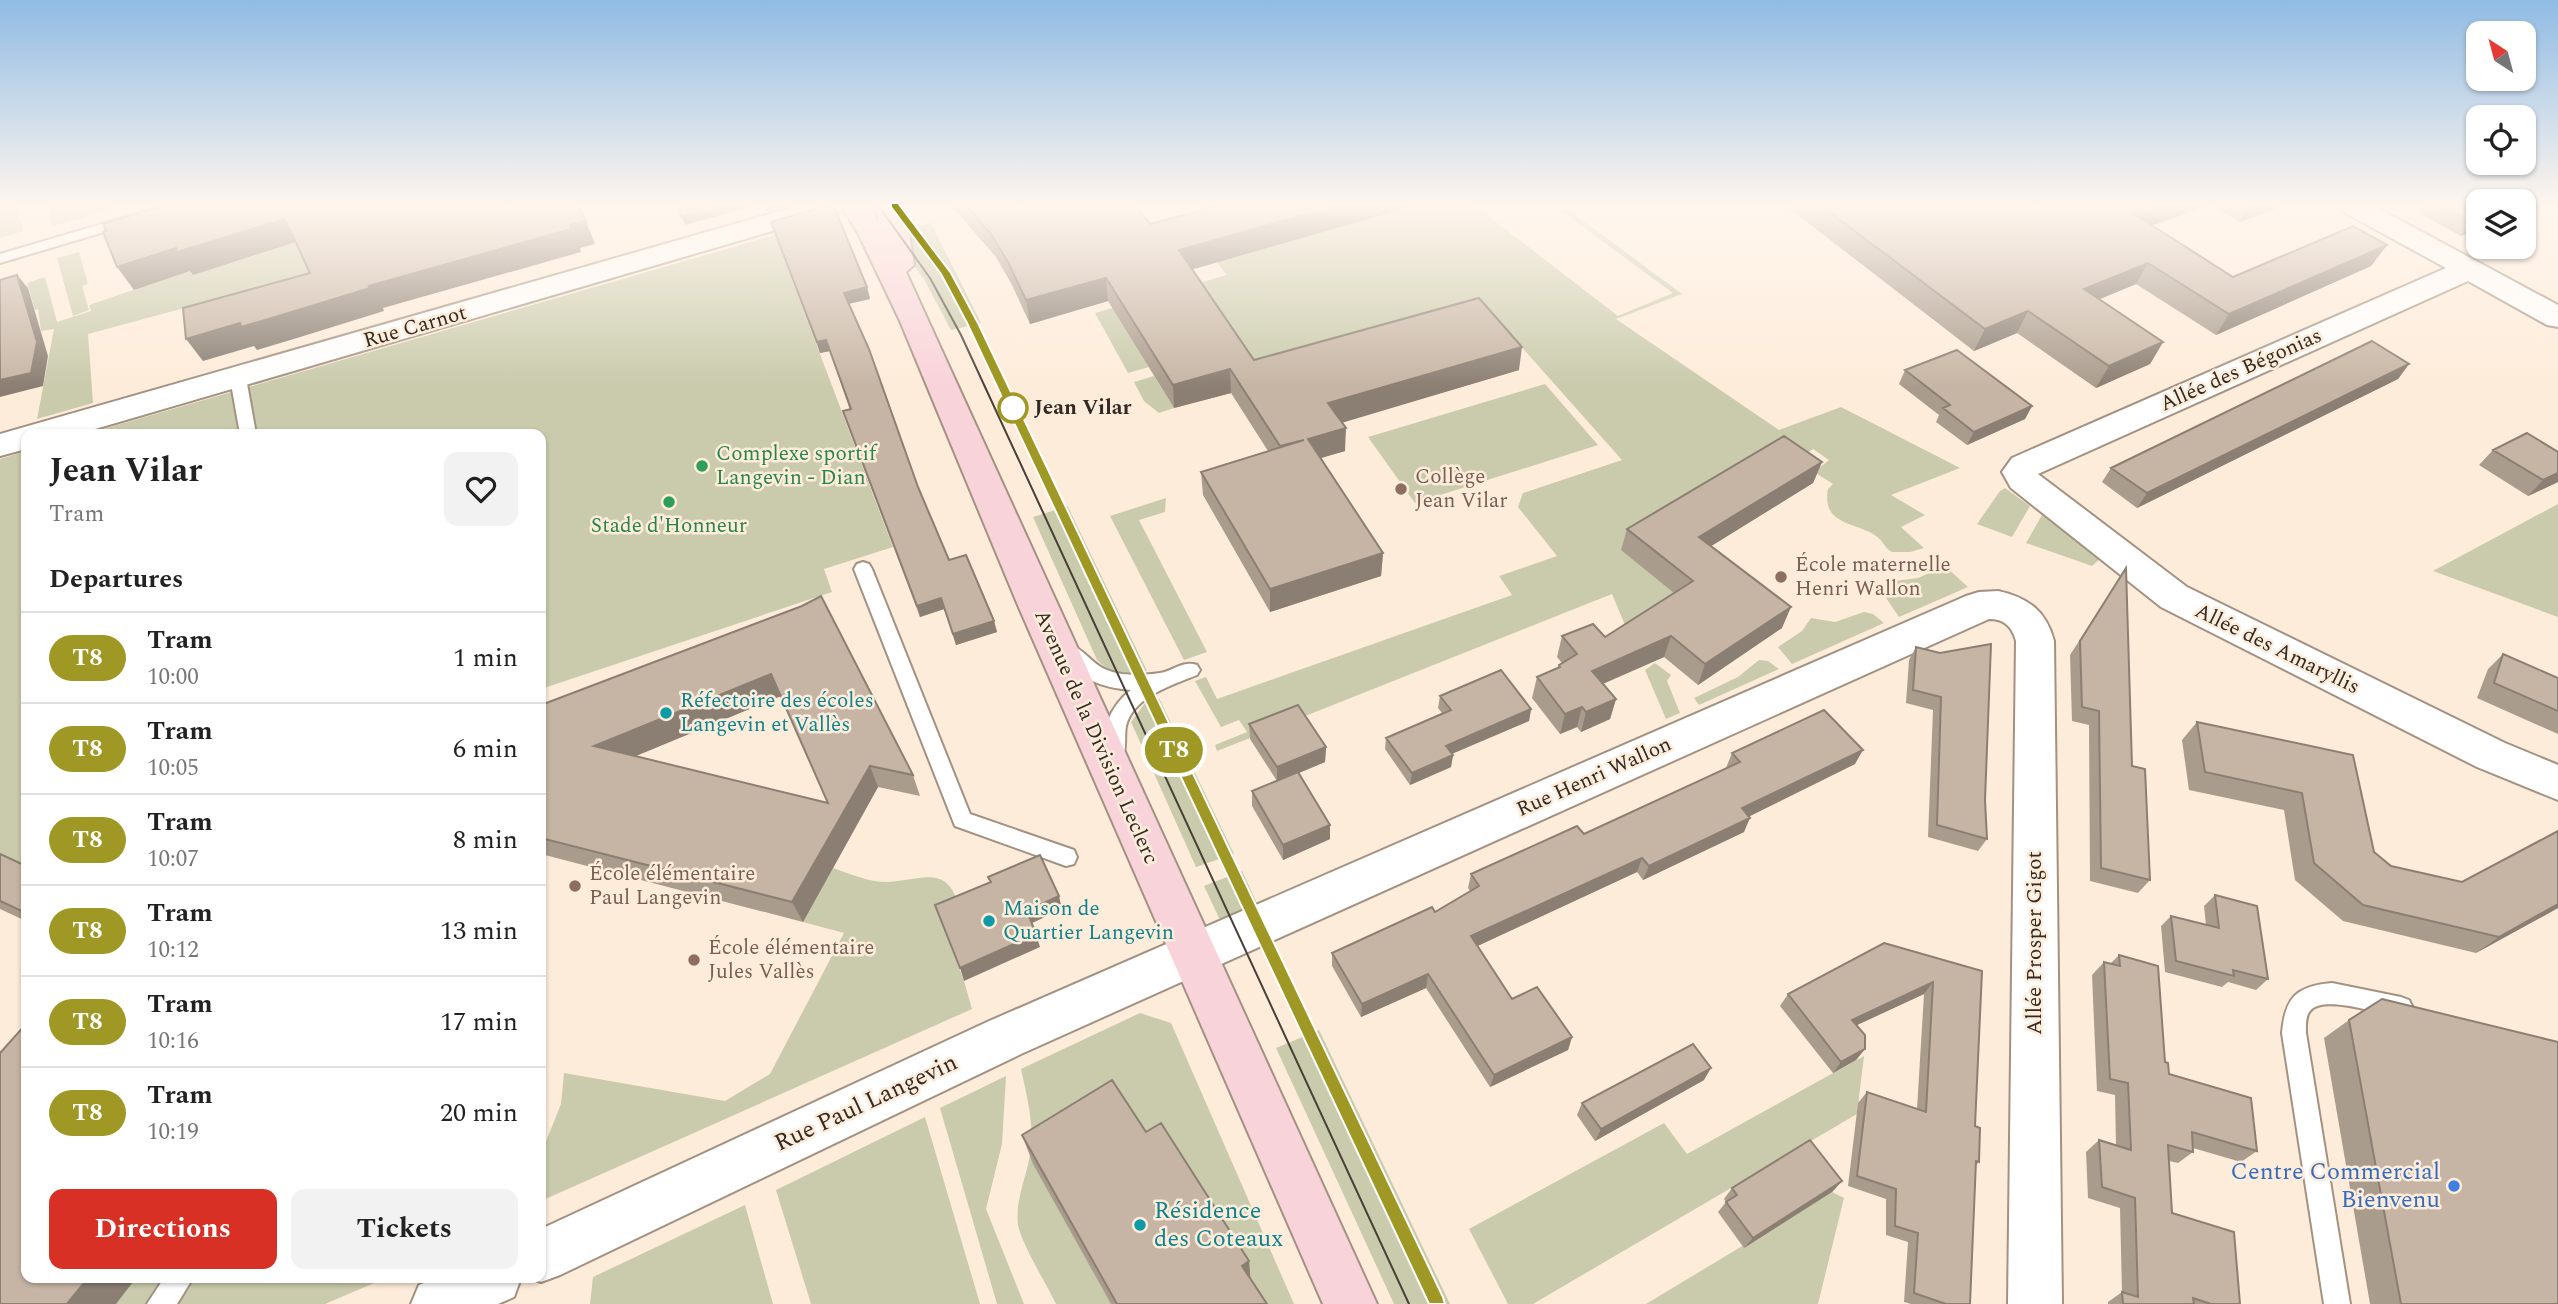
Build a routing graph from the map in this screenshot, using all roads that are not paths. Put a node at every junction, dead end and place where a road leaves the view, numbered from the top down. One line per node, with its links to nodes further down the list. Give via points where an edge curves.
1 (622, 266): 8 (street, Rue Carnot)
2 (888, 266): 7 (street, Avenue de la Division Leclerc)
3 (900, 266): 7 (street, Avenue de la Division Leclerc)
4 (2463, 266): 5 (street)
5 (2469, 269): 6 (street); 13 (street, Allée des Bégonias, via 2035,461 2021,469)
6 (2558, 318)
7 (915, 321): 15 (street, Avenue de la Division Leclerc)
8 (238, 378): 9 (street, Rue Carnot); 10 (lane)
9 (57, 429)
10 (247, 429)
11 (21, 439): 12 (street)
12 (0, 445)
13 (2020, 476): 19 (street, Allée des Amaryllis, via 2174,597)
14 (863, 569): 21 (lane, via 962,820)
15 (1036, 603): 18 (lane, via 1052,613 1071,655 1098,676 1142,683); 20 (street, Avenue de la Division Leclerc)
16 (1996, 604): 22 (street, Rue Henri Wallon, via 1979,606); 30 (street, Allée Prosper Gigot, via 2028,620 2035,640)
17 (1190, 670): 18 (lane)
18 (1170, 677): 20 (lane, via 1130,701 1112,733 1136,802)
19 (2558, 783)
20 (1133, 820): 22 (street, Avenue de la Division Leclerc)
21 (1066, 857)
22 (1192, 954): 24 (street, Rue Paul Langevin); 29 (street, Avenue de la Division Leclerc)
23 (2425, 1014): 31 (lane, via 2337,993 2316,993 2295,1010 2294,1033)
24 (546, 1254)
25 (176, 1283): 27 (lane)
26 (484, 1283): 28 (street)
27 (160, 1304)
28 (438, 1304)
29 (1350, 1304)
30 (2035, 1304)
31 (2337, 1304)

